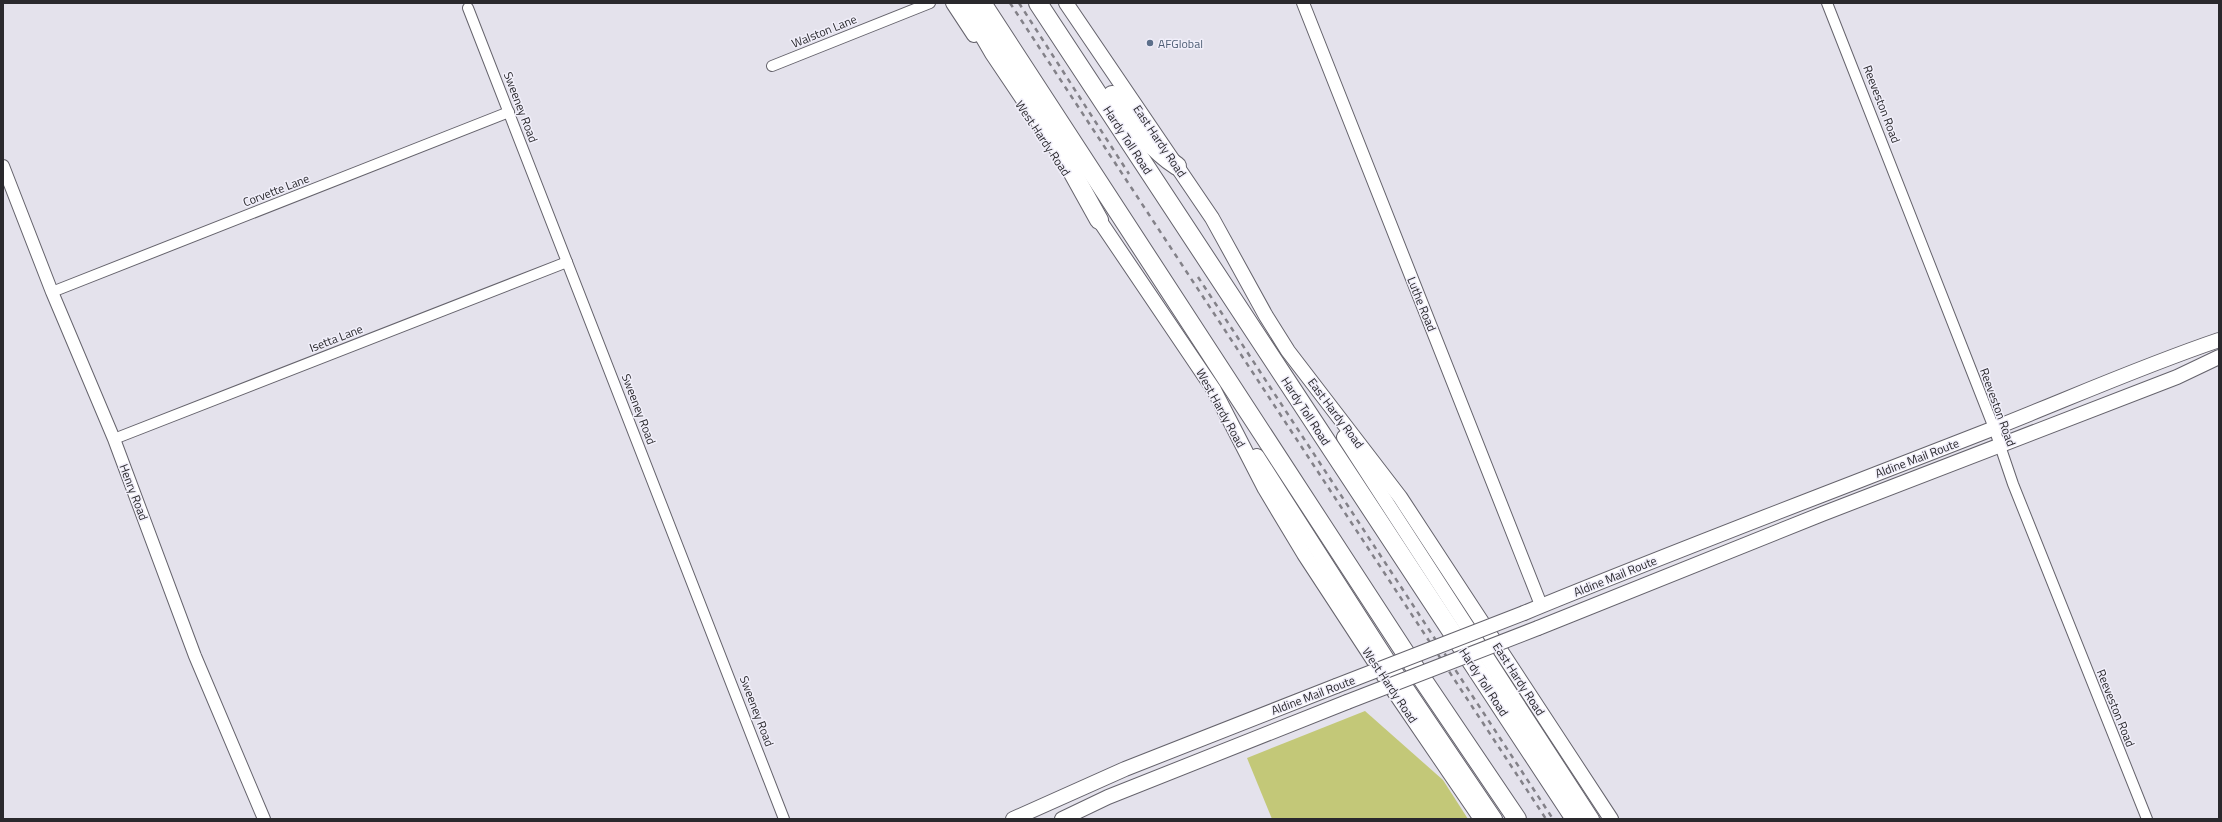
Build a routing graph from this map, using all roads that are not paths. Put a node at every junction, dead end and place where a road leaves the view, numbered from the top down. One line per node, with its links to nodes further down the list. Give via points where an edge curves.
1 (930, 3): 11 (street, Walston Lane)
2 (954, 3): 15 (main road, West Hardy Road)
3 (965, 3): 15 (highway, via 994,53 1064,157)
4 (982, 3): 45 (highway, via 1421,677)
5 (1038, 3): 46 (highway, Hardy Toll Road)
6 (1050, 3): 14 (highway, via 1096,74 1134,126 1163,157)
7 (1066, 3): 14 (main road, East Hardy Road)
8 (1303, 3): 31 (street, Luthe Road)
9 (1827, 3): 24 (street, Reeveston Road)
10 (468, 8): 12 (street, Sweeney Road)
11 (772, 66)
12 (509, 112): 16 (street, Sweeney Road); 17 (street, Corvette Lane)
13 (3, 166): 17 (street, Henry Road)
14 (1177, 166): 19 (main road, East Hardy Road, via 1212,218)
15 (1099, 220): 23 (main road, West Hardy Road)
16 (568, 262): 25 (street, Isetta Lane); 41 (street, Sweeney Road)
17 (52, 292): 25 (street, Henry Road)
18 (2219, 340): 21 (main road, Aldine Mail Route, via 2167,357)
19 (1288, 351): 32 (main road); 48 (main road, East Hardy Road, via 1400,497)
20 (2219, 357): 22 (main road, Aldine Mail Route, via 2177,377)
21 (2146, 367): 22 (main road); 24 (main road, Aldine Mail Route)
22 (2153, 385): 26 (main road, Aldine Mail Route)
23 (1214, 390): 34 (main road); 43 (main road, West Hardy Road, via 1265,488 1304,554)
24 (1994, 428): 26 (street, Reeveston Road); 27 (main road, Aldine Mail Route)
25 (114, 439): 40 (street, Henry Road, via 196,656)
26 (1999, 445): 28 (main road, Aldine Mail Route); 49 (street, Reeveston Road)
27 (1816, 497): 28 (main road); 29 (main road, Aldine Mail Route)
28 (1822, 514): 30 (main road, Aldine Mail Route)
29 (1680, 550): 30 (main road); 31 (main road, Aldine Mail Route)
30 (1688, 569): 33 (main road, Aldine Mail Route, bridge)
31 (1541, 606): 32 (main road, Aldine Mail Route, bridge)
32 (1470, 634): 33 (main road); 34 (main road, Aldine Mail Route, bridge)
33 (1481, 650): 35 (main road, Aldine Mail Route, bridge); 47 (main road)
34 (1392, 665): 35 (main road); 36 (main road, Aldine Mail Route, bridge)
35 (1402, 680): 37 (main road, Aldine Mail Route, bridge); 44 (main road)
36 (1216, 732): 37 (main road); 38 (main road, Aldine Mail Route)
37 (1227, 750): 39 (main road, Aldine Mail Route)
38 (1063, 796): 39 (main road); 42 (main road, Aldine Mail Route)
39 (1067, 816)
40 (264, 819)
41 (784, 819)
42 (1013, 819)
43 (1481, 819)
44 (1495, 819)
45 (1517, 819)
46 (1575, 819)
47 (1592, 819)
48 (1611, 819)
49 (2147, 819)

